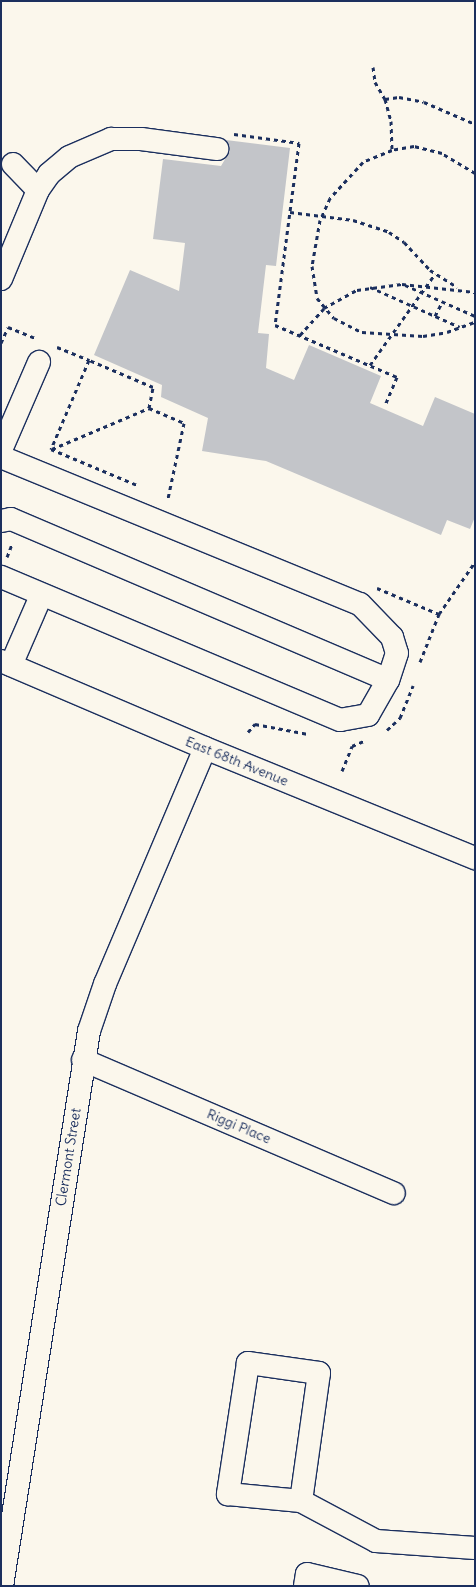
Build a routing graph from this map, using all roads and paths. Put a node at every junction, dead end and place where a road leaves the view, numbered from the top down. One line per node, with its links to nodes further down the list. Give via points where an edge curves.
1 (373, 67): 2 (path, via 375,82)
2 (385, 99): 3 (path, via 399,97 424,102); 5 (path, via 391,121)
3 (475, 124)
4 (217, 149): 8 (street, via 141,138 111,139 69,157 49,174); 9 (path, via 219,132 299,143)
5 (392, 150): 7 (path, via 414,146 428,148 456,160); 10 (path, via 364,162 346,177 330,198)
6 (13, 164): 8 (street)
7 (475, 173)
8 (38, 190): 12 (street)
9 (290, 212): 10 (path); 28 (path, via 275,324)
10 (322, 216): 11 (path, via 362,222 389,232 404,242); 21 (path, via 314,243 312,266 317,298)
11 (435, 274): 14 (path); 16 (path)
12 (1, 279)
13 (402, 284): 14 (path); 15 (path); 18 (path)
14 (428, 285): 16 (path); 18 (path)
15 (370, 287): 20 (path); 21 (path)
16 (459, 289): 17 (path)
17 (475, 292)
18 (422, 293): 19 (path); 20 (path)
19 (442, 302): 22 (path); 23 (path)
20 (413, 306): 22 (path); 29 (path)
21 (324, 308): 28 (path); 29 (path, via 344,325 362,332)
22 (435, 316): 27 (path)
23 (475, 316)
24 (475, 322): 25 (path)
25 (470, 324): 26 (path); 27 (path)
26 (475, 326)
27 (460, 327): 29 (path, via 423,336)
28 (300, 335): 33 (path)
29 (392, 335): 33 (path)
30 (1, 343): 31 (path, via 8,327)
31 (45, 350): 32 (path); 37 (street)
32 (88, 360): 35 (path, via 152,387); 36 (path)
33 (370, 365): 34 (path, via 397,377)
34 (385, 405)
35 (149, 408): 36 (path); 41 (path, via 184,423)
36 (51, 449): 39 (path)
37 (1, 450)
38 (1, 457): 50 (street, via 360,604 392,637 397,653)
39 (141, 487)
40 (159, 495): 41 (path)
41 (168, 498): 42 (path)
42 (177, 502)
43 (1, 521): 50 (street, via 11,519)
44 (13, 539): 45 (path)
45 (3, 569): 47 (street)
46 (367, 583): 48 (path)
47 (41, 596): 49 (street); 50 (street, via 340,720 368,715)
48 (440, 614)
49 (6, 663): 55 (street, East 68th Avenue)
50 (388, 680)
51 (248, 732): 52 (path, via 256,724)
52 (314, 735)
53 (346, 744): 54 (path)
54 (352, 746)
55 (205, 748): 56 (street, East 68th Avenue); 57 (street, Clermont Street, via 105,984)
56 (475, 858)
57 (83, 1060): 58 (street, Riggi Place); 61 (street, Clermont Street)
58 (394, 1193)
59 (301, 1501): 59 (street, via 319,1373 248,1363 228,1494); 60 (street, via 376,1541)
60 (475, 1548)
61 (2, 1586)
62 (305, 1586): 63 (street, via 307,1574)
63 (358, 1586)

